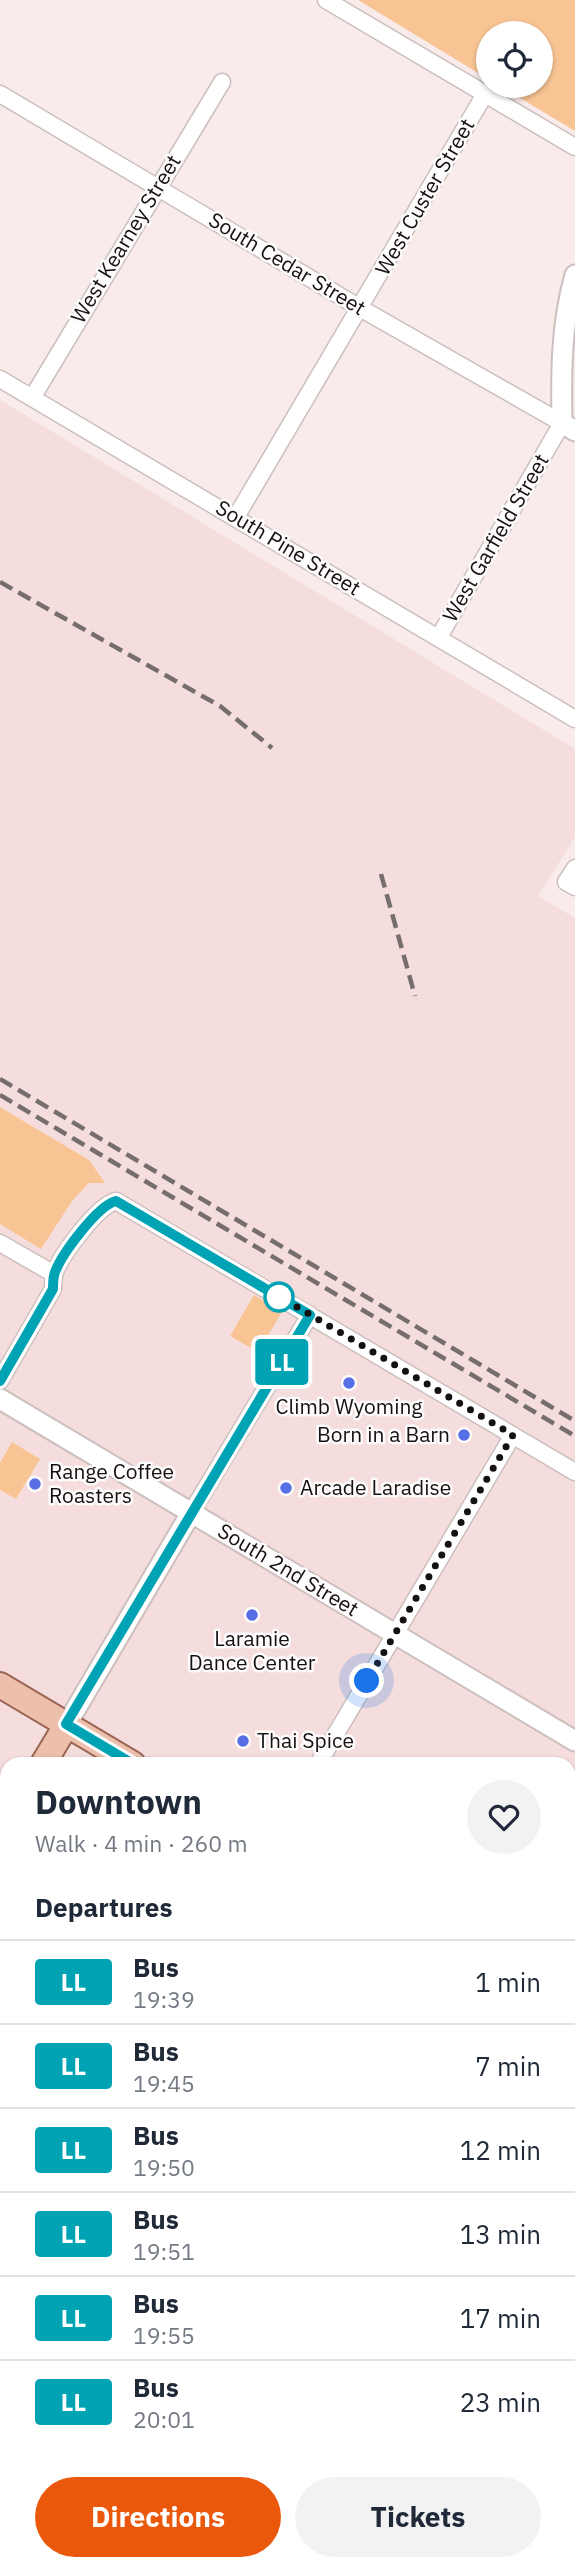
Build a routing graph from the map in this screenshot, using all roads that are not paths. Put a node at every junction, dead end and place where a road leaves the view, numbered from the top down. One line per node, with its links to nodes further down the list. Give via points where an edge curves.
1 (326, 0): 3 (street)
2 (222, 82): 8 (street, West Kearney Street)
3 (476, 89)
4 (0, 94): 8 (street, South Cedar Street)
5 (483, 98): 10 (street, West Custer Street)
6 (492, 98): 7 (street)
7 (575, 147)
8 (157, 186): 10 (street, South Cedar Street); 12 (street, West Kearney Street)
9 (575, 275): 13 (street, West Garfield Street, via 562,337)
10 (360, 309): 13 (street, South Cedar Street); 14 (street, West Custer Street)
11 (0, 379): 12 (street, South Pine Street)
12 (32, 398): 14 (street, South Pine Street)
13 (569, 427): 15 (street, West Garfield Street)
14 (236, 517): 15 (street, South Pine Street)
15 (439, 637): 16 (street, South Pine Street)
16 (575, 719)
17 (0, 1243): 18 (street)
18 (54, 1274): 19 (street, via 79,1235 105,1205 116,1201); 20 (street, via 53,1289)
19 (310, 1315): 22 (street); 24 (street)
20 (0, 1381)
21 (0, 1399): 24 (street, South 2nd Street)
22 (513, 1435): 23 (street); 25 (street)
23 (575, 1472)
24 (191, 1513): 25 (street, South 2nd Street); 27 (street)
25 (395, 1634): 28 (street, South 2nd Street); 31 (street)
26 (0, 1685): 27 (main road)
27 (66, 1724): 29 (main road); 30 (main road)
28 (575, 1741)
29 (47, 1757)
30 (121, 1757)
31 (322, 1757)

